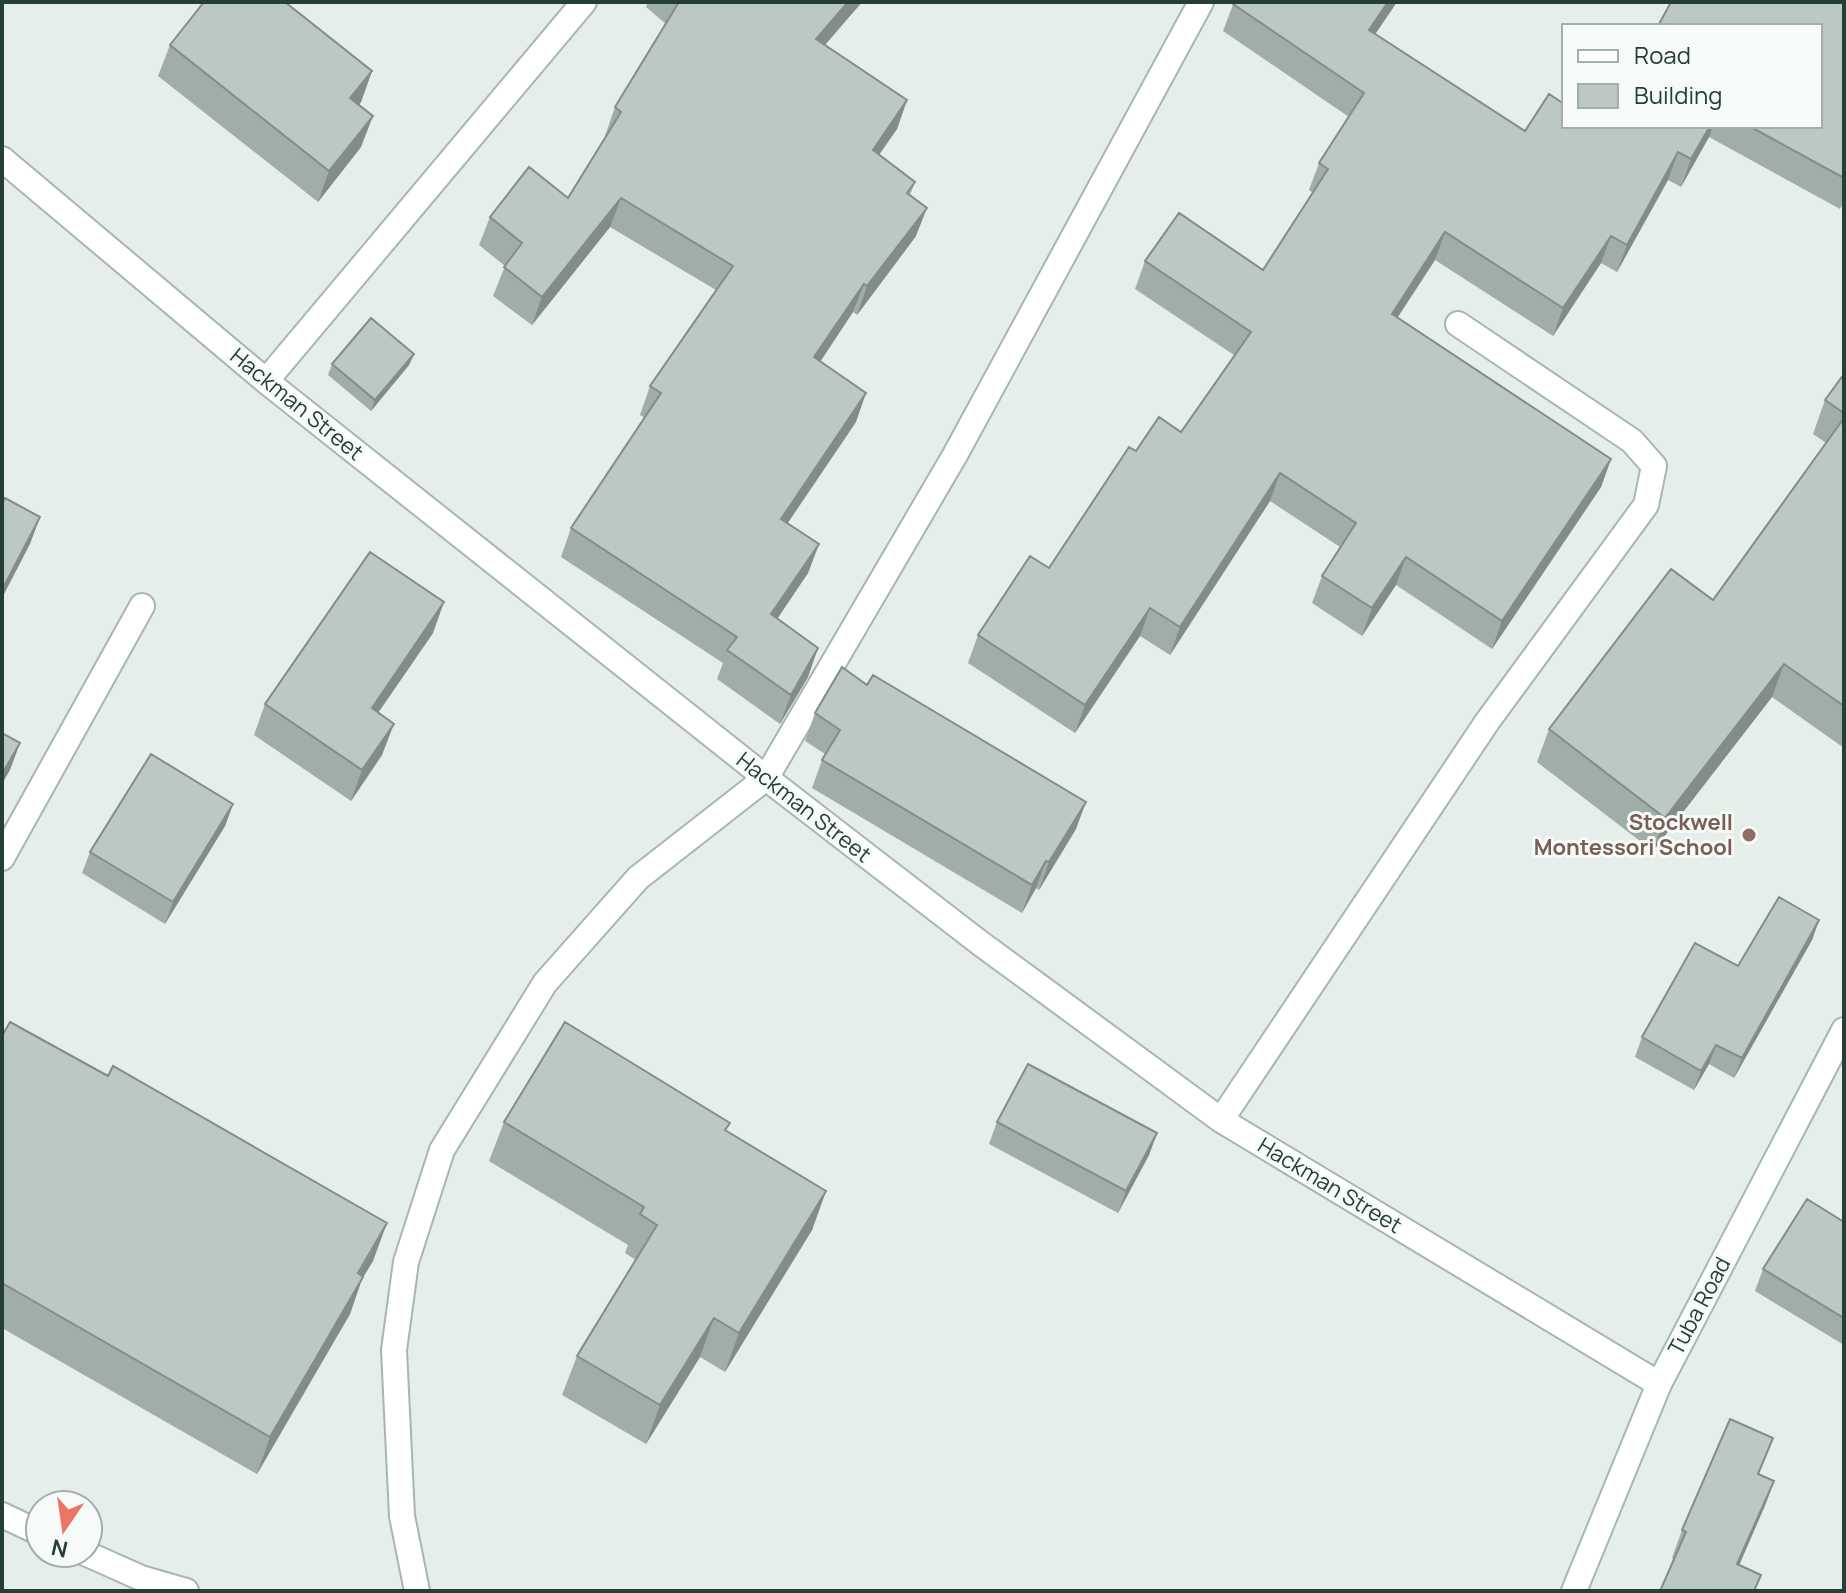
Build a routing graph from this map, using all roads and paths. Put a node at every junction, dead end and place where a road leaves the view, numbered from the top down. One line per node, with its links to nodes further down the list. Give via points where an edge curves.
1 (584, 2): 5 (street)
2 (1201, 2): 7 (street, via 955,455)
3 (2, 159): 5 (street, Hackman Street)
4 (1458, 324): 10 (street, via 1632,441 1654,466 1646,505 1487,722)
5 (266, 381): 7 (street, Hackman Street)
6 (142, 606): 8 (street)
7 (766, 778): 10 (street, Hackman Street); 16 (street, via 638,878 545,983 442,1150 406,1262 394,1350 402,1516)
8 (2, 858)
9 (1844, 1030): 11 (street, Tuba Road)
10 (1221, 1120): 11 (street, Hackman Street)
11 (1659, 1384): 17 (street, Tuba Road)
12 (2, 1515): 13 (street)
13 (24, 1525)
14 (104, 1561): 15 (street)
15 (186, 1591)
16 (417, 1591)
17 (1574, 1591)

